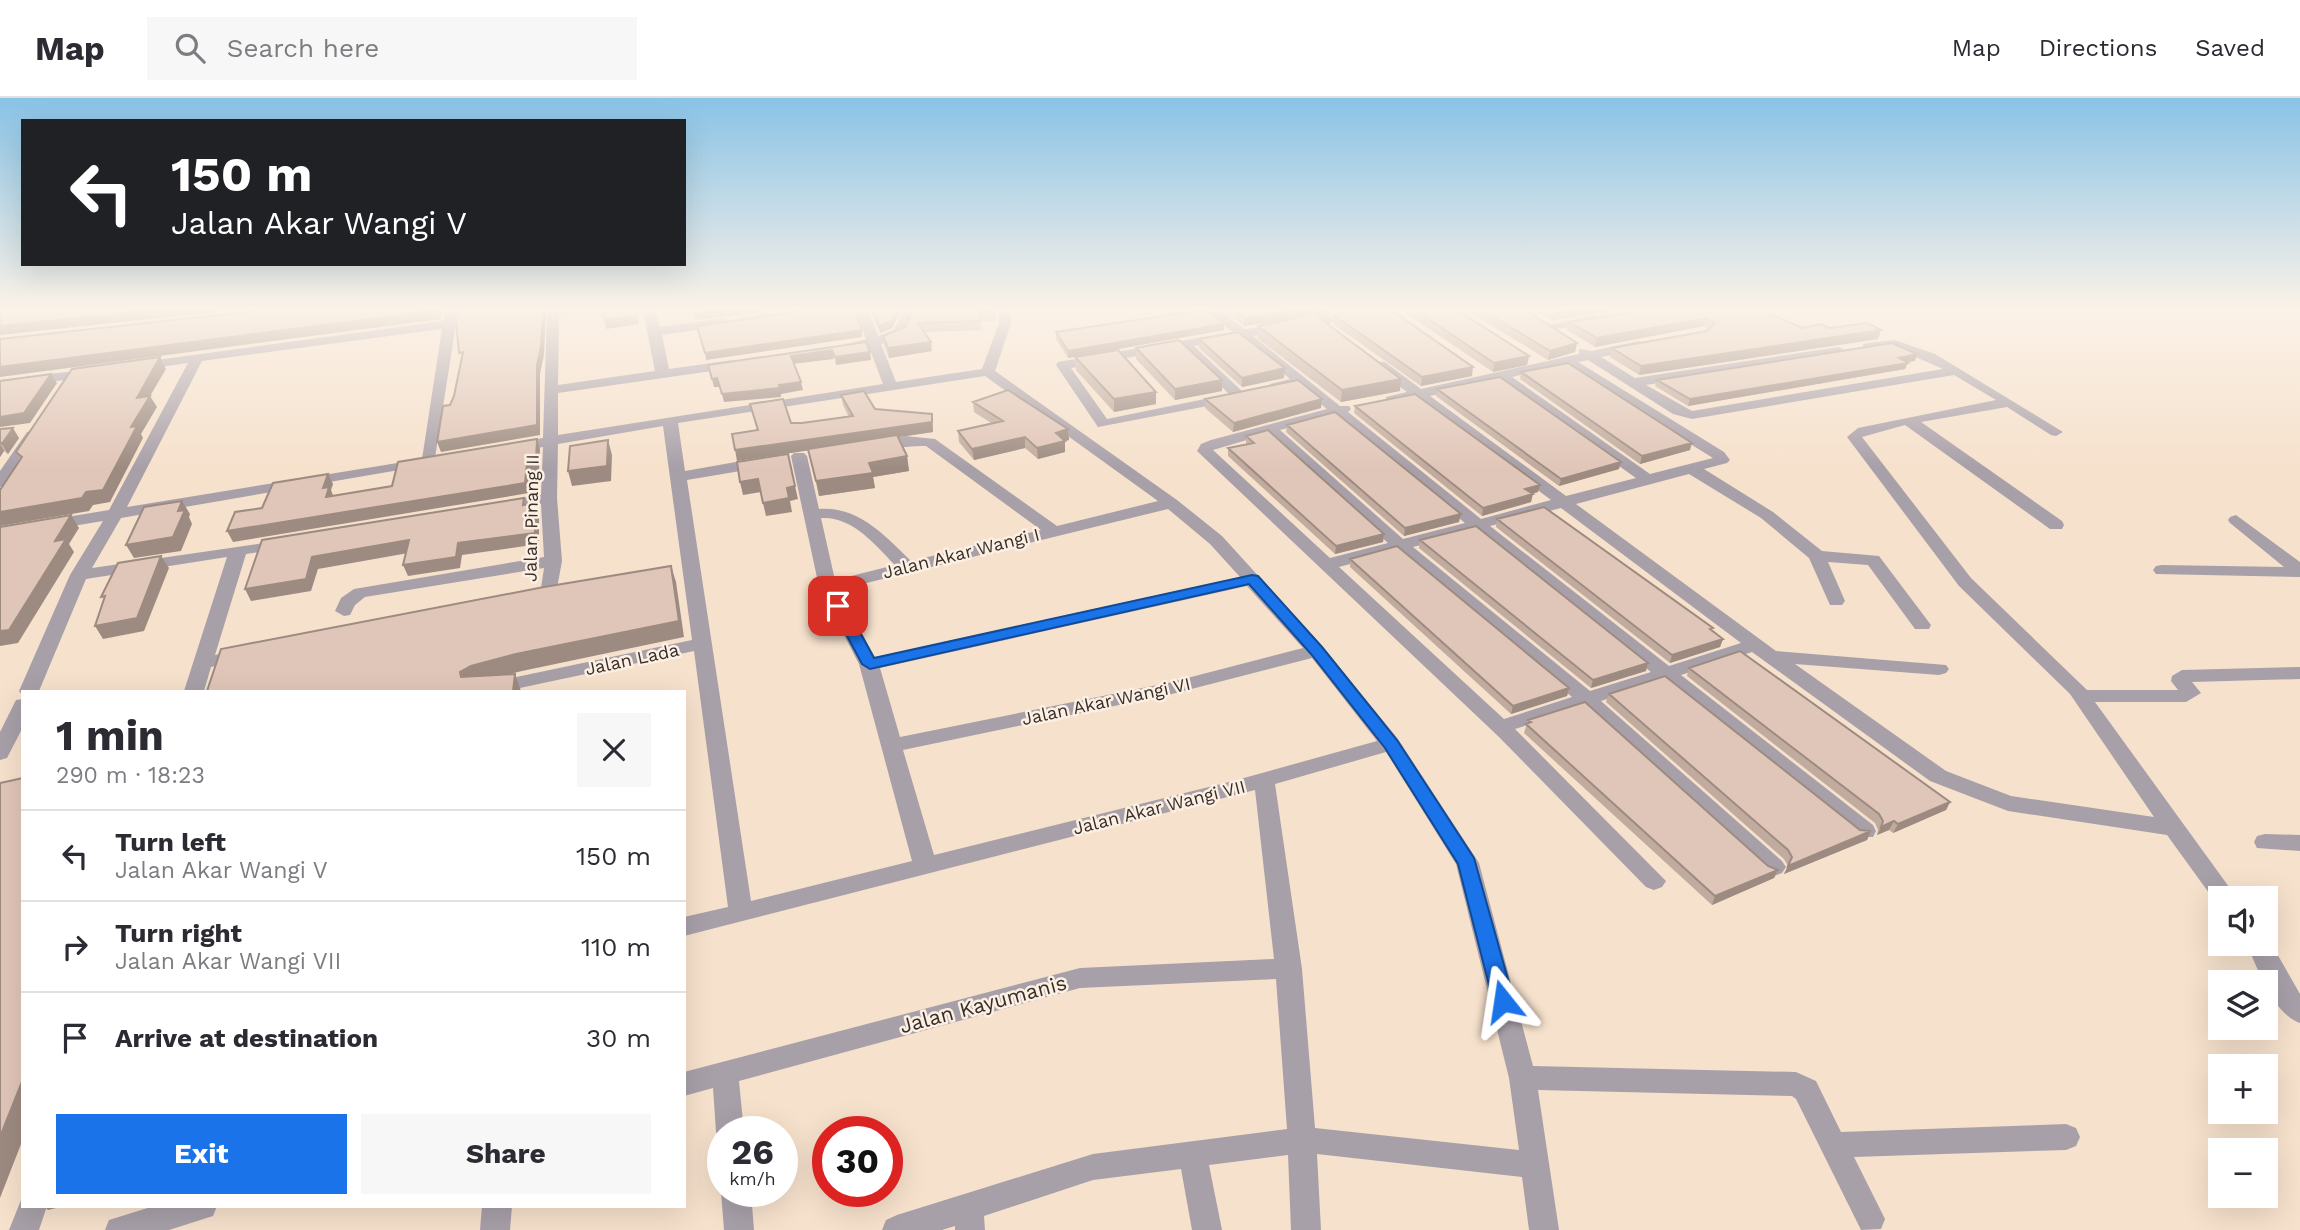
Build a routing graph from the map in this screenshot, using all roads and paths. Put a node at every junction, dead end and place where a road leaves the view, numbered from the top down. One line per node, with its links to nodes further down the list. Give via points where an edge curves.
1 (169, 363): 23 (street)
2 (195, 363): 53 (street)
3 (446, 363): 53 (street, via 436,460)
4 (551, 363): 29 (street, Jalan Pinang II)
5 (661, 363): 22 (street)
6 (742, 363): 22 (street)
7 (882, 363): 28 (street)
8 (991, 363): 21 (street)
9 (1091, 363): 35 (street, via 1063,365 1103,424)
10 (1209, 363): 31 (street)
11 (1279, 363): 25 (street)
12 (1377, 363): 32 (street)
13 (1467, 363): 24 (street)
14 (1538, 363): 19 (street)
15 (1569, 363): 19 (street); 45 (street, via 1722,460)
16 (1600, 363): 26 (street)
17 (1763, 363): 26 (street)
18 (1936, 363): 20 (street)
19 (1546, 368): 24 (street)
20 (1954, 371): 26 (street, via 1692,415); 34 (street)
21 (988, 372): 28 (street); 51 (street)
22 (663, 375): 29 (street)
23 (71, 376): 27 (street); 33 (street)
24 (1495, 377): 32 (street); 48 (street)
25 (1301, 381): 31 (street); 36 (street)
26 (1632, 383)
27 (0, 384)
28 (891, 387): 37 (street)
29 (550, 390): 42 (street, Jalan Pinang II)
30 (1156, 392): 35 (street)
31 (1251, 393): 35 (street)
32 (1420, 394): 36 (street); 50 (street)
33 (57, 397)
34 (2006, 403): 38 (street); 41 (street)
35 (1172, 409)
36 (1337, 410): 39 (street); 56 (street)
37 (670, 420): 42 (street); 47 (street)
38 (1908, 420): 57 (street); 91 (street, via 1858,432 1854,437 1965,582)
39 (1269, 428): 61 (street); 65 (street, via 1216,443 1205,451)
40 (12, 431): 46 (street, via 39,423)
41 (2056, 432)
42 (551, 441): 44 (street); 49 (street, Jalan Pinang II)
43 (852, 448): 58 (street, via 905,440 930,442)
44 (497, 450)
45 (1694, 470): 48 (street); 63 (street, via 1767,514)
46 (2, 476)
47 (678, 477): 54 (street, via 806,455); 68 (street)
48 (1647, 479): 50 (street)
49 (549, 498): 52 (street); 64 (street, Jalan Pinang II)
50 (1563, 500): 56 (street); 80 (street)
51 (1171, 503): 58 (street, Jalan Akar Wangi I); 72 (street, via 1216,540)
52 (481, 509)
53 (123, 513): 59 (street); 70 (street)
54 (811, 514): 66 (street, via 837,512 858,521); 73 (street)
55 (2236, 520): 69 (street)
56 (1478, 525): 61 (street); 85 (street)
57 (2056, 525)
58 (1053, 531): 66 (street, Jalan Akar Wangi I)
59 (0, 533)
60 (306, 539): 62 (street)
61 (1401, 546): 65 (street); 92 (street)
62 (238, 551): 70 (street); 82 (street)
63 (1817, 555): 75 (street); 77 (street, via 1874,561)
64 (553, 561): 74 (street, Jalan Pinang II); 76 (street, via 360,593 347,602)
65 (1329, 564): 94 (street)
66 (906, 566): 73 (street, Jalan Akar Wangi I)
67 (2162, 570): 69 (street)
68 (694, 571): 71 (street); 78 (street)
69 (2300, 571)
70 (79, 575): 88 (street)
71 (667, 575)
72 (1252, 579): 79 (street); 83 (street)
73 (828, 587): 83 (street)
74 (549, 595)
75 (1836, 601)
76 (344, 611)
77 (1922, 625)
78 (704, 643): 87 (street, Jalan Lada); 107 (street)
79 (1316, 651): 95 (street); 96 (street, Jalan Akar Wangi VI, via 1172,688)
80 (1764, 651): 84 (street); 85 (street); 99 (street, via 1954,785 2008,803)
81 (255, 653): 82 (street)
82 (202, 663): 89 (street)
83 (870, 664): 96 (street)
84 (1939, 669)
85 (1667, 673): 92 (street); 100 (street)
86 (2300, 674): 91 (street, via 2180,677 2191,693 2186,696)
87 (529, 686): 90 (street, Jalan Lada)
88 (29, 690)
89 (194, 690)
90 (488, 690)
91 (2082, 696): 99 (street)
92 (1584, 698): 94 (street); 104 (street)
93 (21, 709): 97 (street)
94 (1500, 727): 105 (street)
95 (1391, 744): 98 (street, Jalan Akar Wangi VII); 113 (street, via 1467,863)
96 (894, 745): 103 (street)
97 (0, 752)
98 (1264, 780): 103 (street, Jalan Akar Wangi VII); 110 (street)
99 (2173, 828): 106 (street)
100 (1865, 831)
101 (2265, 842): 102 (street)
102 (2300, 843)
103 (925, 866): 107 (street, Jalan Akar Wangi VII)
104 (1774, 867)
105 (1654, 881)
106 (2216, 886)
107 (741, 913): 108 (street, Jalan Akar Wangi VII)
108 (686, 927)
109 (2265, 956): 111 (street)
110 (1289, 969): 112 (street, Jalan Kayumanis, via 1080,978); 117 (street)
111 (2300, 1012)
112 (725, 1073): 114 (street, Jalan Kayumanis); 115 (street)
113 (1523, 1078): 118 (street, via 1784,1082 1806,1090); 120 (street)
114 (686, 1083)
115 (729, 1116)
116 (2066, 1137): 118 (street)
117 (1304, 1140): 119 (street); 120 (street); 133 (street)
118 (1836, 1145): 126 (street)
119 (1193, 1154): 125 (street, via 1093,1167); 132 (street)
120 (1533, 1165): 134 (street)
121 (737, 1207): 130 (street)
122 (31, 1208): 127 (street)
123 (195, 1208): 128 (street)
124 (497, 1208): 129 (street)
125 (970, 1219): 131 (street)
126 (1870, 1219)
127 (24, 1230)
128 (120, 1230)
129 (495, 1230)
130 (739, 1230)
131 (897, 1230)
132 (1208, 1230)
133 (1306, 1230)
134 (1544, 1230)

